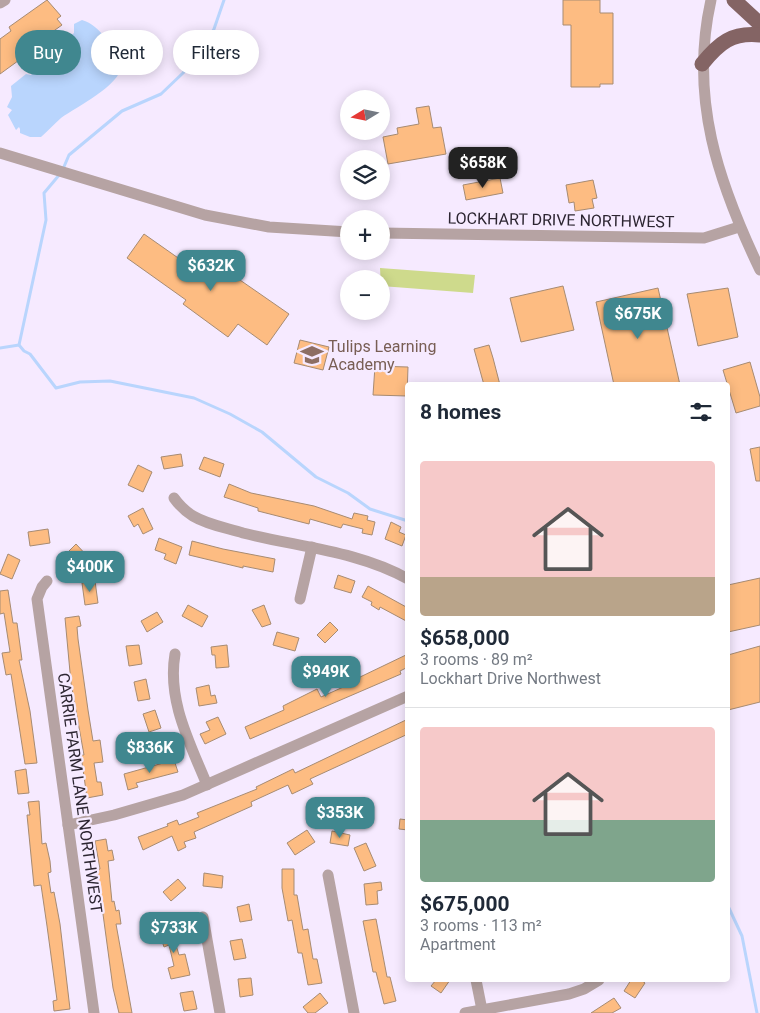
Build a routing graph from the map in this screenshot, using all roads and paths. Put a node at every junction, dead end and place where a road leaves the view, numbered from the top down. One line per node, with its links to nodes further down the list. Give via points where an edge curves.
1 (4, 0): 4 (street)
2 (711, 0): 7 (street)
3 (734, 0): 5 (main road)
4 (0, 3)
5 (760, 24)
6 (760, 35): 7 (main road, via 742,34 726,39)
7 (702, 64): 9 (street, via 705,106 714,150)
8 (0, 153): 10 (street, via 224,219 292,230)
9 (739, 227): 11 (street, LOCKHART DRIVE NORTHWEST, via 704,238); 12 (street)
10 (340, 232)
11 (390, 233)
12 (760, 270)
13 (174, 498): 14 (street, via 187,512 202,521)
14 (312, 547): 15 (street, via 366,561); 17 (street)
15 (405, 578)
16 (47, 580): 21 (street, CARRIE FARM LANE NORTHWEST, via 37,599)
17 (300, 599)
18 (175, 654): 20 (street, via 174,696)
19 (405, 697): 20 (street)
20 (208, 785): 21 (street, via 146,806)
21 (68, 824): 27 (street, CARRIE FARM LANE NORTHWEST)
22 (328, 875): 29 (street)
23 (203, 917): 28 (street)
24 (476, 982): 26 (street)
25 (596, 982): 26 (street, via 569,994)
26 (482, 1010): 30 (street)
27 (94, 1013)
28 (220, 1013)
29 (354, 1013)
30 (465, 1013)

